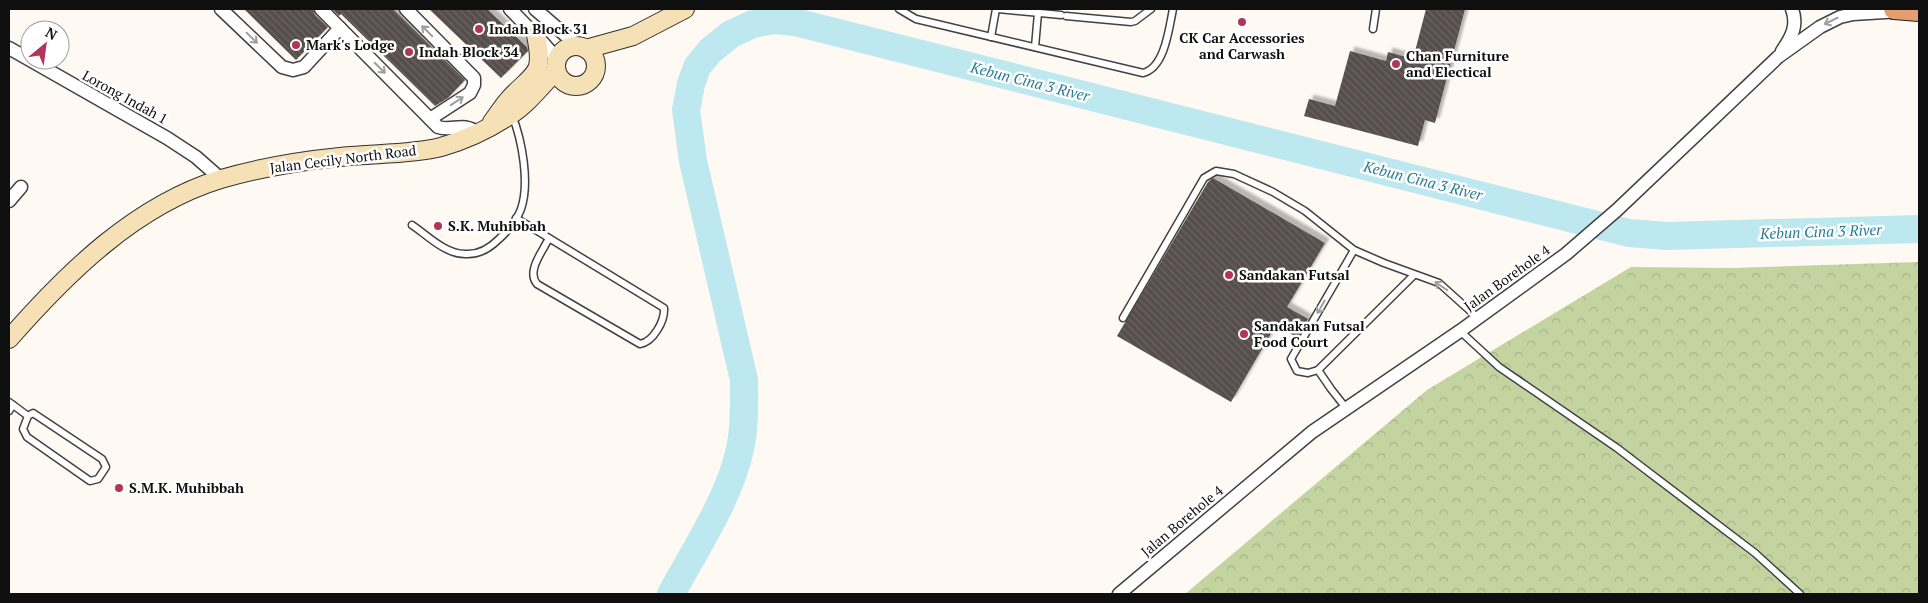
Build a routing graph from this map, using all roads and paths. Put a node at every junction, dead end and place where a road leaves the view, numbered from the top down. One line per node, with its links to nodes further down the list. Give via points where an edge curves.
1 (221, 9): 15 (street, one-way to 15, via 282,67 292,70 304,67)
2 (321, 9): 15 (street)
3 (406, 9): 28 (street, one-way to 3, via 470,93 474,78)
4 (510, 9): 17 (street)
5 (535, 9): 20 (street)
6 (685, 9): 18 (main road)
7 (900, 9): 19 (lane, via 916,20)
8 (997, 9): 14 (lane); 19 (lane)
9 (1151, 9): 14 (lane, via 1131,22)
10 (1173, 9): 22 (lane, via 1159,63 1149,72)
11 (1376, 9): 16 (lane)
12 (1792, 9): 23 (street, via 1795,26)
13 (1909, 10): 23 (street, Jalan Borehole 4, one-way to 23, via 1840,17)
14 (1038, 13): 22 (lane)
15 (340, 28): 28 (street, one-way to 28)
16 (1373, 29)
17 (536, 35): 25 (street); 29 (main road, via 539,58 536,73)
18 (633, 36): 20 (main road); 24 (main road, via 627,44)
19 (991, 37): 22 (lane)
20 (582, 47): 24 (main road, via 591,53); 25 (main road, via 565,49)
21 (9, 48): 30 (street, Lorong Indah 1, via 167,138)
22 (1035, 48)
23 (1778, 57): 39 (street, Jalan Borehole 4, via 1618,210 1566,254)
24 (596, 64): 26 (main road, via 587,82 575,86)
25 (556, 65): 26 (main road, via 563,81); 27 (main road, Jalan Cecily North Road)
26 (568, 84): 27 (main road, Jalan Cecily North Road)
27 (514, 113): 29 (main road, Jalan Cecily North Road); 33 (lane, via 525,177 521,208)
28 (430, 119): 29 (street, via 444,129 464,126)
29 (482, 131): 30 (main road, Jalan Cecily North Road, via 440,147 300,162)
30 (221, 179): 41 (main road, Jalan Cecily North Road, via 159,207 121,233 43,300)
31 (21, 187): 32 (street)
32 (9, 201)
33 (516, 218): 34 (lane, via 488,249 464,254 446,249); 35 (lane)
34 (412, 224)
35 (549, 238): 35 (lane, via 532,272 537,284 640,344 649,341 663,320 664,308)
36 (1354, 250): 37 (lane); 38 (lane, via 1304,211 1273,192 1234,174 1216,171 1204,178); 42 (lane, one-way to 42, via 1291,359 1297,371 1308,373)
37 (1414, 275): 39 (lane, one-way to 37, via 1440,283); 42 (lane)
38 (1123, 318)
39 (1478, 318): 40 (street, Jalan Borehole 4)
40 (1460, 331): 44 (street, Jalan Borehole 4); 48 (lane, via 1499,367 1617,448 1755,553)
41 (9, 339)
42 (1318, 370): 44 (lane)
43 (11, 403): 45 (lane); 46 (lane)
44 (1346, 408): 47 (street, Jalan Borehole 4, via 1268,467)
45 (9, 411)
46 (28, 416): 46 (lane, via 33,413 39,416 102,459 106,467 98,479 90,481 27,437 23,429)
47 (1119, 594)
48 (1800, 594)

